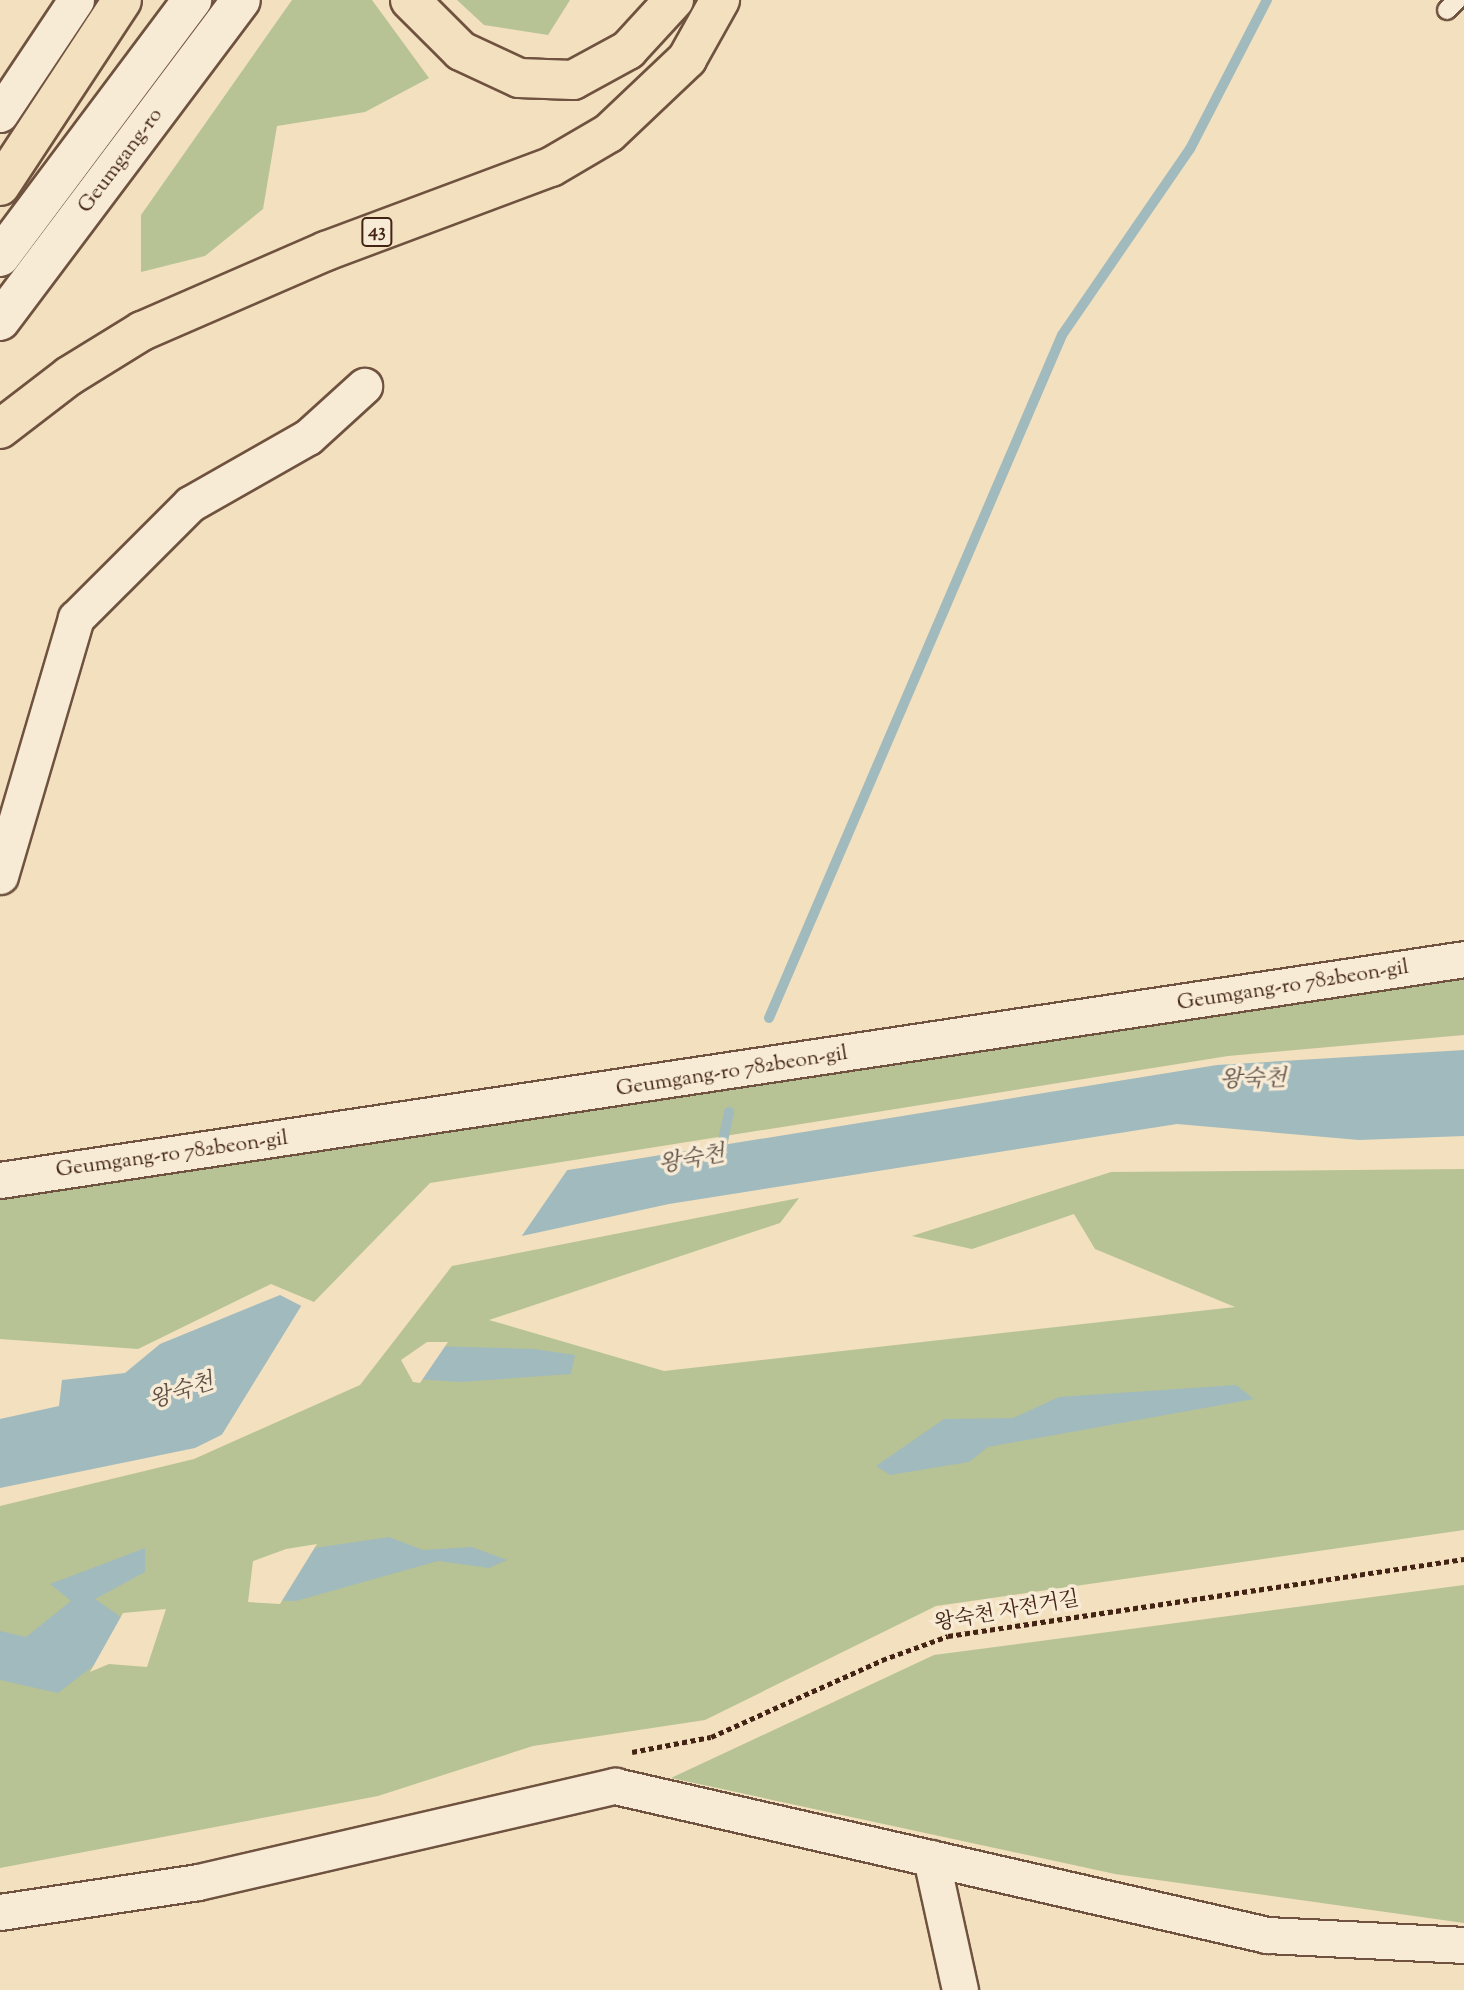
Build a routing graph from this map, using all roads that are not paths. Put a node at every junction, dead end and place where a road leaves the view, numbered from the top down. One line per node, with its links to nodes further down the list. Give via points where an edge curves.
1 (76, 0): 8 (street)
2 (122, 0): 9 (main road)
3 (192, 0): 10 (street, Geumgang-ro)
4 (241, 0): 11 (street, Geumgang-ro)
5 (410, 0): 6 (main road, via 461,51 519,78 573,80 628,50)
6 (674, 0)
7 (720, 0): 13 (main road, 43, via 687,60 609,133 551,167 326,251 142,331 69,376)
8 (0, 114)
9 (0, 186)
10 (0, 257)
11 (0, 321)
12 (364, 386): 14 (street, via 308,437 190,504 76,618)
13 (0, 429)
14 (0, 876)
15 (1464, 958): 16 (street, Geumgang-ro 782beon-gil)
16 (0, 1180)
17 (931, 1858): 18 (street, via 615,1786 198,1882); 19 (street, via 1267,1935); 20 (street)
18 (0, 1912)
19 (1464, 1945)
20 (960, 1990)

